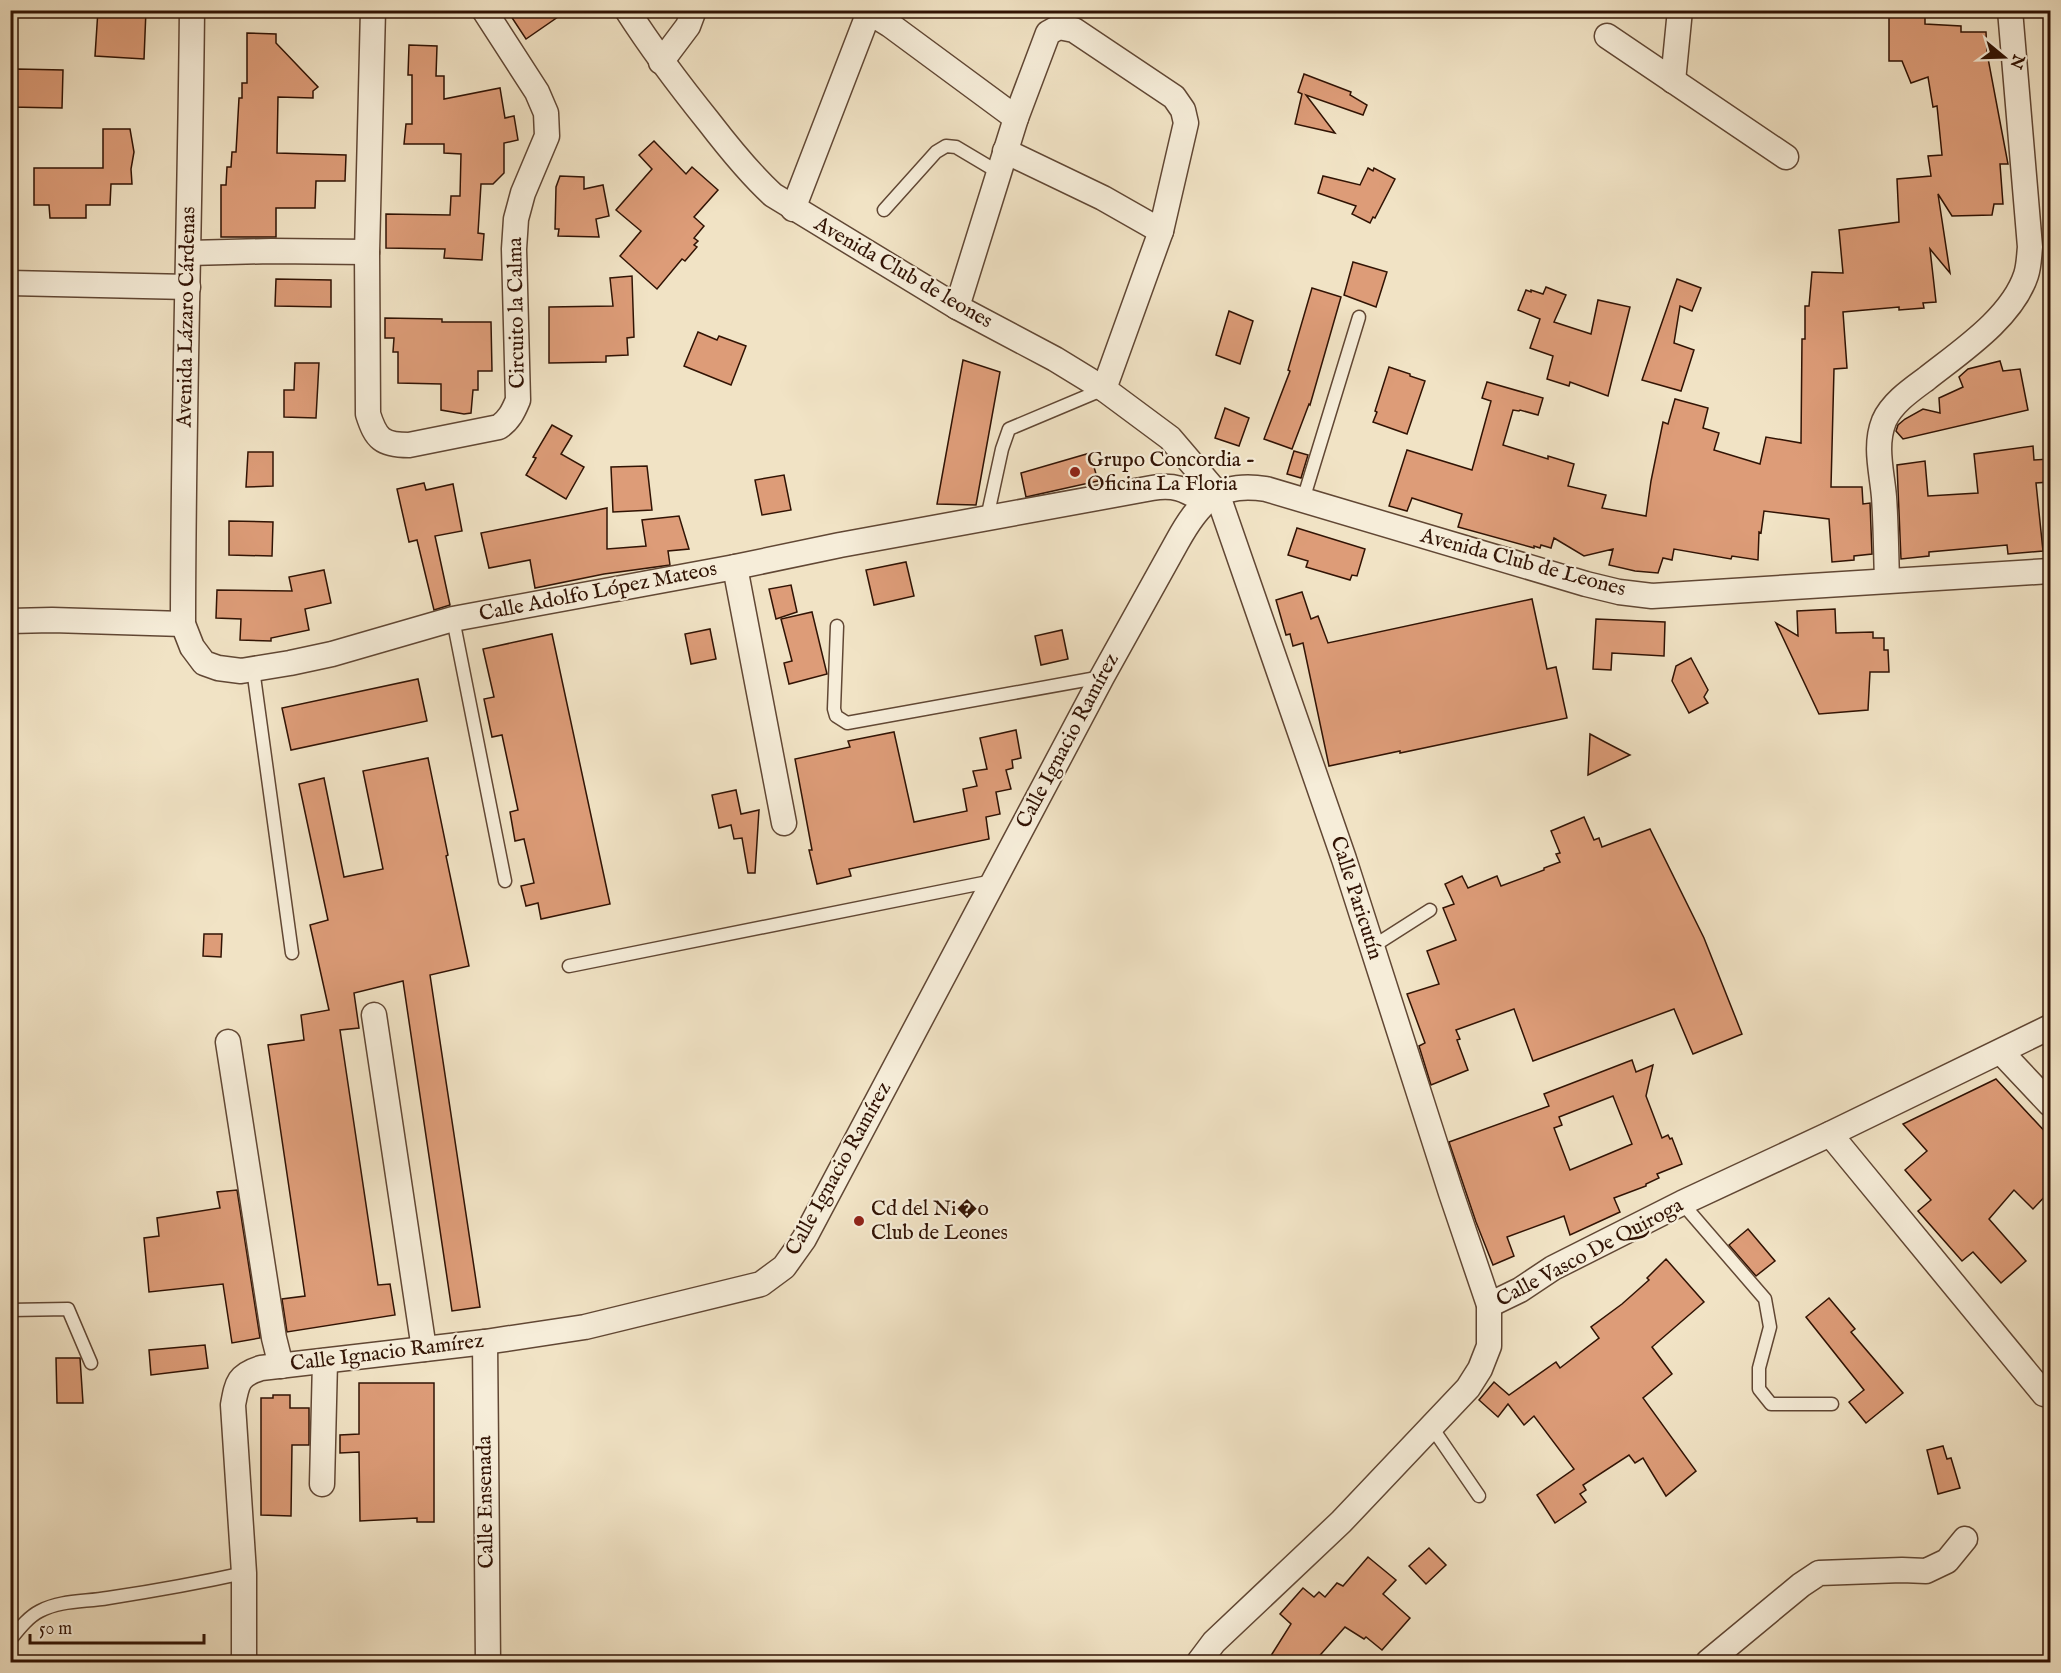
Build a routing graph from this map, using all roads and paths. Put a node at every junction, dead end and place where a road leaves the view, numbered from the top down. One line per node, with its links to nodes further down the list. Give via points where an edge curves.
1 (192, 10): 19 (street, Avenida Lázaro Cárdenas)
2 (373, 10): 18 (street, Circuito la Calma)
3 (484, 10): 18 (street, Circuito la Calma, via 537,92 546,113 547,136 516,219 518,400 507,421 499,427 409,445 381,441 368,414)
4 (627, 10): 10 (street, Avenida Club de leones)
5 (694, 10): 10 (street, via 688,26)
6 (1680, 10): 11 (street)
7 (2010, 10): 30 (street, via 2030,248 2026,275 2000,316 1975,341 1913,389 1885,420 1878,448)
8 (869, 11): 12 (street); 15 (street)
9 (1607, 36): 11 (street)
10 (661, 62): 15 (street, Avenida Club de leones, via 756,180)
11 (1673, 81): 13 (street)
12 (1016, 117): 14 (street); 17 (street, via 1048,33 1059,27 1074,30 1174,97 1186,123)
13 (1786, 158)
14 (1001, 161): 16 (lane, via 946,146 936,152); 17 (street, via 1103,198); 22 (street)
15 (793, 208): 22 (street, Avenida Club de leones)
16 (884, 210)
17 (1161, 231): 24 (street)
18 (367, 252): 19 (street)
19 (189, 253): 21 (street, Avenida Lázaro Cárdenas)
20 (10, 283): 21 (street)
21 (188, 287): 33 (street, Avenida Lázaro Cárdenas)
22 (957, 307): 24 (street, Avenida Club de leones)
23 (1359, 317): 26 (lane)
24 (1104, 389): 25 (street, Avenida Club de leones, via 1170,438); 27 (lane, via 1009,429)
25 (1211, 497): 26 (street, Avenida Club de Leones, via 1234,487 1251,486); 27 (street, Calle Adolfo López Mateos, via 1169,485); 36 (street, Calle Ignacio Ramírez, via 1189,519); 41 (street, Calle Paricutín, via 1340,848)
26 (1303, 500): 30 (street, Avenida Club de Leones, via 1619,592 1652,596)
27 (987, 518): 28 (street, Calle Adolfo López Mateos)
28 (735, 567): 31 (street, Calle Adolfo López Mateos); 37 (street)
29 (2050, 571): 30 (street, Avenida Club de Leones)
30 (1887, 580)
31 (453, 620): 35 (street, Calle Adolfo López Mateos, via 332,654); 39 (lane)
32 (10, 621): 33 (street)
33 (183, 624): 35 (street, Calle Adolfo López Mateos, via 204,663 241,671)
34 (837, 626): 36 (lane, via 834,709 836,716 847,723)
35 (252, 669): 42 (lane)
36 (1101, 677): 38 (street, Calle Ignacio Ramírez)
37 (784, 824)
38 (994, 880): 43 (lane); 53 (street, Calle Ignacio Ramírez, via 804,1239 784,1267 761,1284 585,1326)
39 (505, 881)
40 (1430, 910): 41 (lane)
41 (1372, 947): 51 (street, Calle Paricutín)
42 (292, 953)
43 (569, 966)
44 (374, 1015): 54 (street)
45 (2050, 1027): 47 (street, Calle Vasco De Quiroga)
46 (228, 1042): 57 (street)
47 (2001, 1052): 48 (street); 49 (street, Calle Vasco De Quiroga)
48 (2050, 1104)
49 (1830, 1134): 50 (street, Calle Vasco De Quiroga); 58 (street)
50 (1682, 1203): 51 (street, Calle Vasco De Quiroga); 59 (lane, via 1765,1299 1770,1327 1759,1368 1760,1389 1771,1404)
51 (1489, 1305): 60 (street, Calle Vasco De Quiroga, via 1489,1346 1480,1369 1468,1388)
52 (10, 1310): 56 (lane, via 68,1309)
53 (484, 1342): 54 (street, Calle Ignacio Ramírez); 67 (street, Calle Ensenada)
54 (424, 1349): 55 (street, Calle Ignacio Ramírez)
55 (325, 1361): 57 (street, Calle Ignacio Ramírez); 61 (street)
56 (91, 1363)
57 (281, 1366): 64 (street, Calle Ignacio Ramírez, via 248,1372 240,1379 233,1405)
58 (2044, 1394)
59 (1832, 1404)
60 (1431, 1426): 62 (lane); 68 (street, Calle Vasco De Quiroga, via 1341,1522 1215,1642)
61 (322, 1484)
62 (1479, 1496)
63 (1965, 1539): 69 (street, via 1947,1561 1926,1571 1819,1574)
64 (244, 1573): 65 (lane, via 165,1589 61,1603 39,1611); 66 (street, Calle Ignacio Ramírez)
65 (10, 1640)
66 (244, 1662)
67 (488, 1662)
68 (1199, 1662)
69 (1708, 1662)

